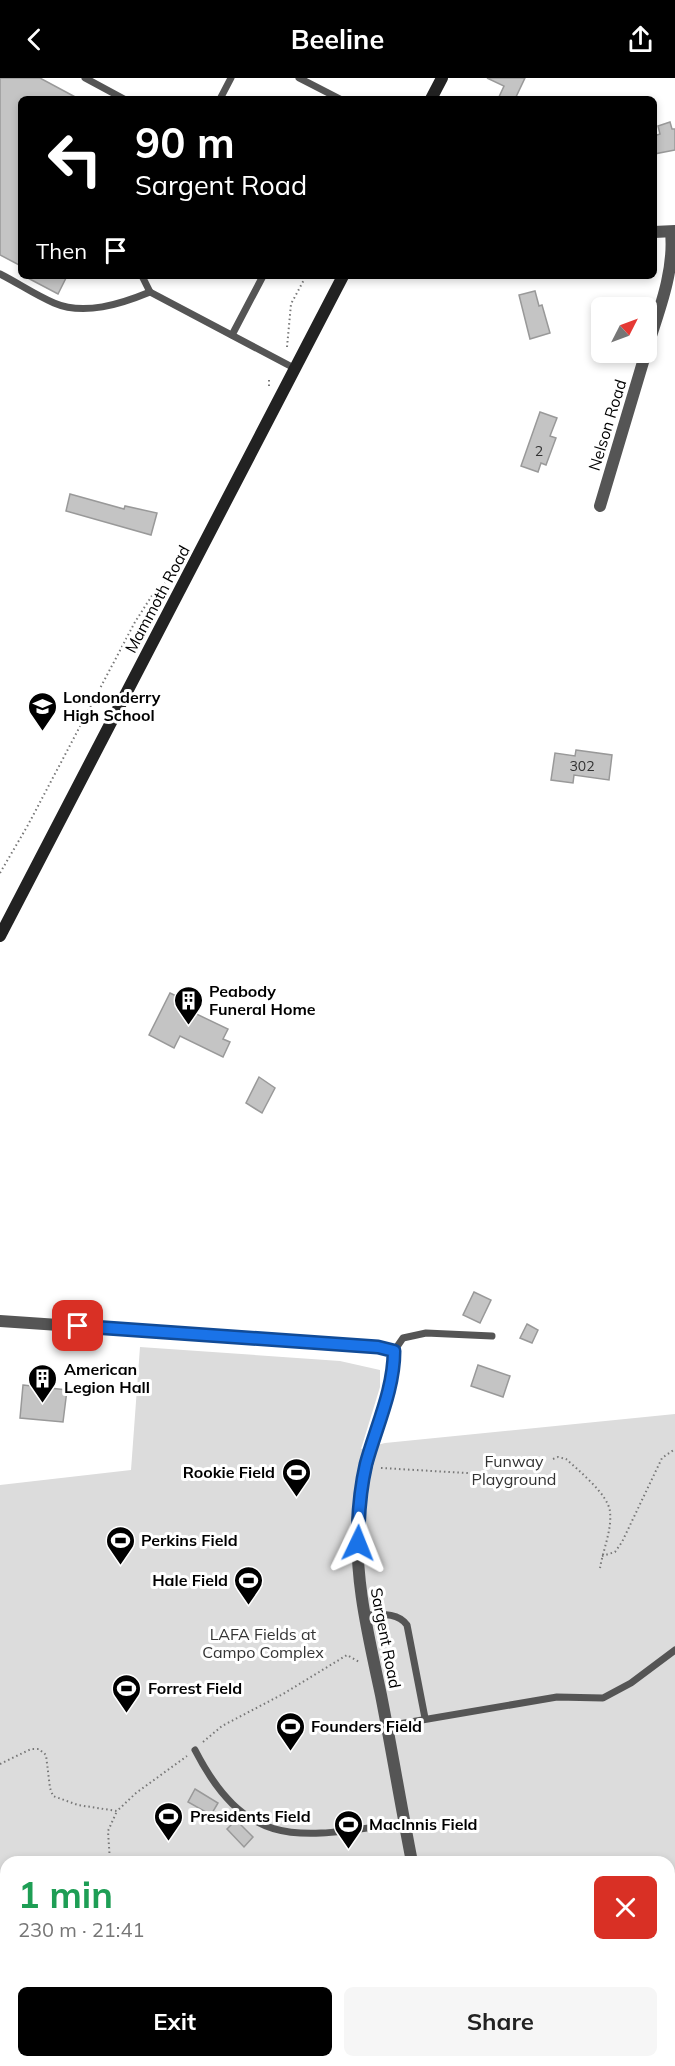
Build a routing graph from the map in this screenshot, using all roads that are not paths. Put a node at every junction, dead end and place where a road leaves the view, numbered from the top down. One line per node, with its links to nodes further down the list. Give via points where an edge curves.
1 (85, 78): 5 (lane)
2 (231, 78): 6 (lane)
3 (300, 78): 7 (lane)
4 (442, 78): 8 (main road)
5 (118, 96)
6 (222, 96)
7 (334, 96)
8 (433, 96)
9 (657, 232): 10 (street)
10 (673, 232): 16 (street, Nelson Road, via 672,266)
11 (0, 274): 15 (lane, via 56,304 71,307 104,306)
12 (144, 279): 15 (lane)
13 (261, 279): 17 (lane)
14 (341, 279): 19 (main road, Mammoth Road)
15 (150, 292): 17 (lane)
16 (657, 316)
17 (232, 335): 19 (lane)
18 (643, 363): 20 (street, Nelson Road)
19 (294, 368): 21 (main road, Mammoth Road)
20 (600, 506)
21 (0, 936)
22 (0, 1321): 24 (street)
23 (492, 1336): 24 (lane, via 426,1333 404,1338)
24 (394, 1351): 25 (street, Sargent Road, via 388,1395 366,1467 358,1534)
25 (363, 1615): 27 (lane, via 389,1614 404,1620); 28 (street, Sargent Road)
26 (675, 1650): 27 (lane, via 631,1683 603,1698 557,1697)
27 (425, 1718): 28 (lane)
28 (387, 1726): 30 (street, Sargent Road)
29 (195, 1750): 30 (lane, via 217,1788 263,1827 312,1834)
30 (405, 1823): 31 (street, Sargent Road)
31 (411, 1856)

